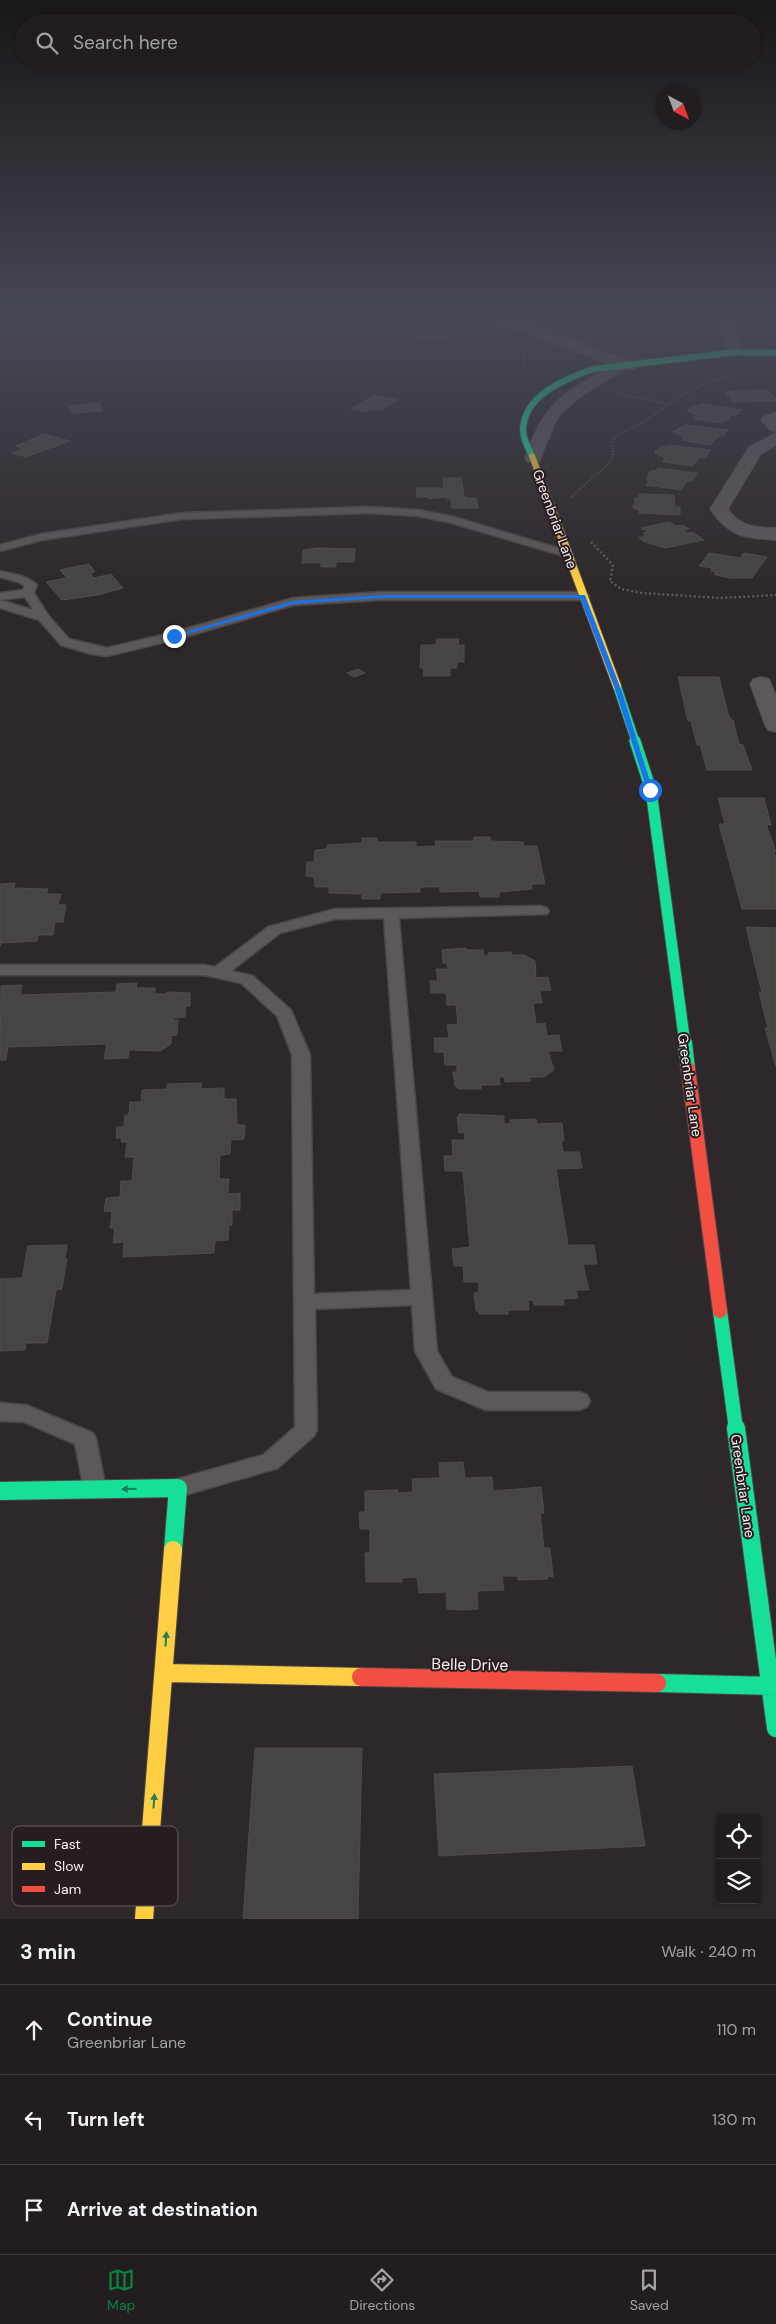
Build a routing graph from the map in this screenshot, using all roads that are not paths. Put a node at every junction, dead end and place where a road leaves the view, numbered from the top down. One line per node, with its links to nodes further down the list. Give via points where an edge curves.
1 (554, 410): 5 (street, via 540,434)
2 (776, 417): 3 (street, via 769,420)
3 (776, 427)
4 (776, 438): 6 (street, via 755,451 719,509 729,524 747,532)
5 (533, 458): 8 (street, Greenbriar Lane)
6 (776, 534)
7 (0, 548): 8 (lane, via 41,537 182,516 368,510 419,513 454,520)
8 (567, 554): 11 (street, Greenbriar Lane)
9 (0, 574): 10 (lane, via 22,579 31,585)
10 (28, 593): 12 (lane); 14 (lane)
11 (583, 596): 14 (lane, via 381,596 293,602 107,652 65,642); 29 (street, Greenbriar Lane, via 619,692 650,790)
12 (0, 597)
13 (0, 604): 14 (lane)
14 (43, 617)
15 (761, 684): 16 (street)
16 (776, 725)
17 (541, 911): 18 (lane)
18 (391, 913): 20 (lane, via 335,914 274,930); 21 (lane)
19 (0, 970): 20 (lane, via 204,970)
20 (218, 973): 22 (lane, via 247,979 285,1014 300,1055)
21 (422, 1297): 22 (lane); 23 (lane, via 426,1351 444,1383 486,1401)
22 (305, 1302): 25 (lane, via 306,1430 270,1462)
23 (579, 1401)
24 (0, 1412): 26 (lane, via 26,1414 85,1439)
25 (178, 1488): 26 (street, one-way to 26); 28 (street, one-way to 25)
26 (95, 1489): 27 (street)
27 (0, 1490)
28 (164, 1673): 29 (street, Belle Drive); 31 (street, one-way to 28)
29 (773, 1686): 30 (street, Greenbriar Lane)
30 (776, 1728)
31 (152, 1826)
32 (145, 1906): 33 (street, one-way to 32)
33 (144, 1919)

